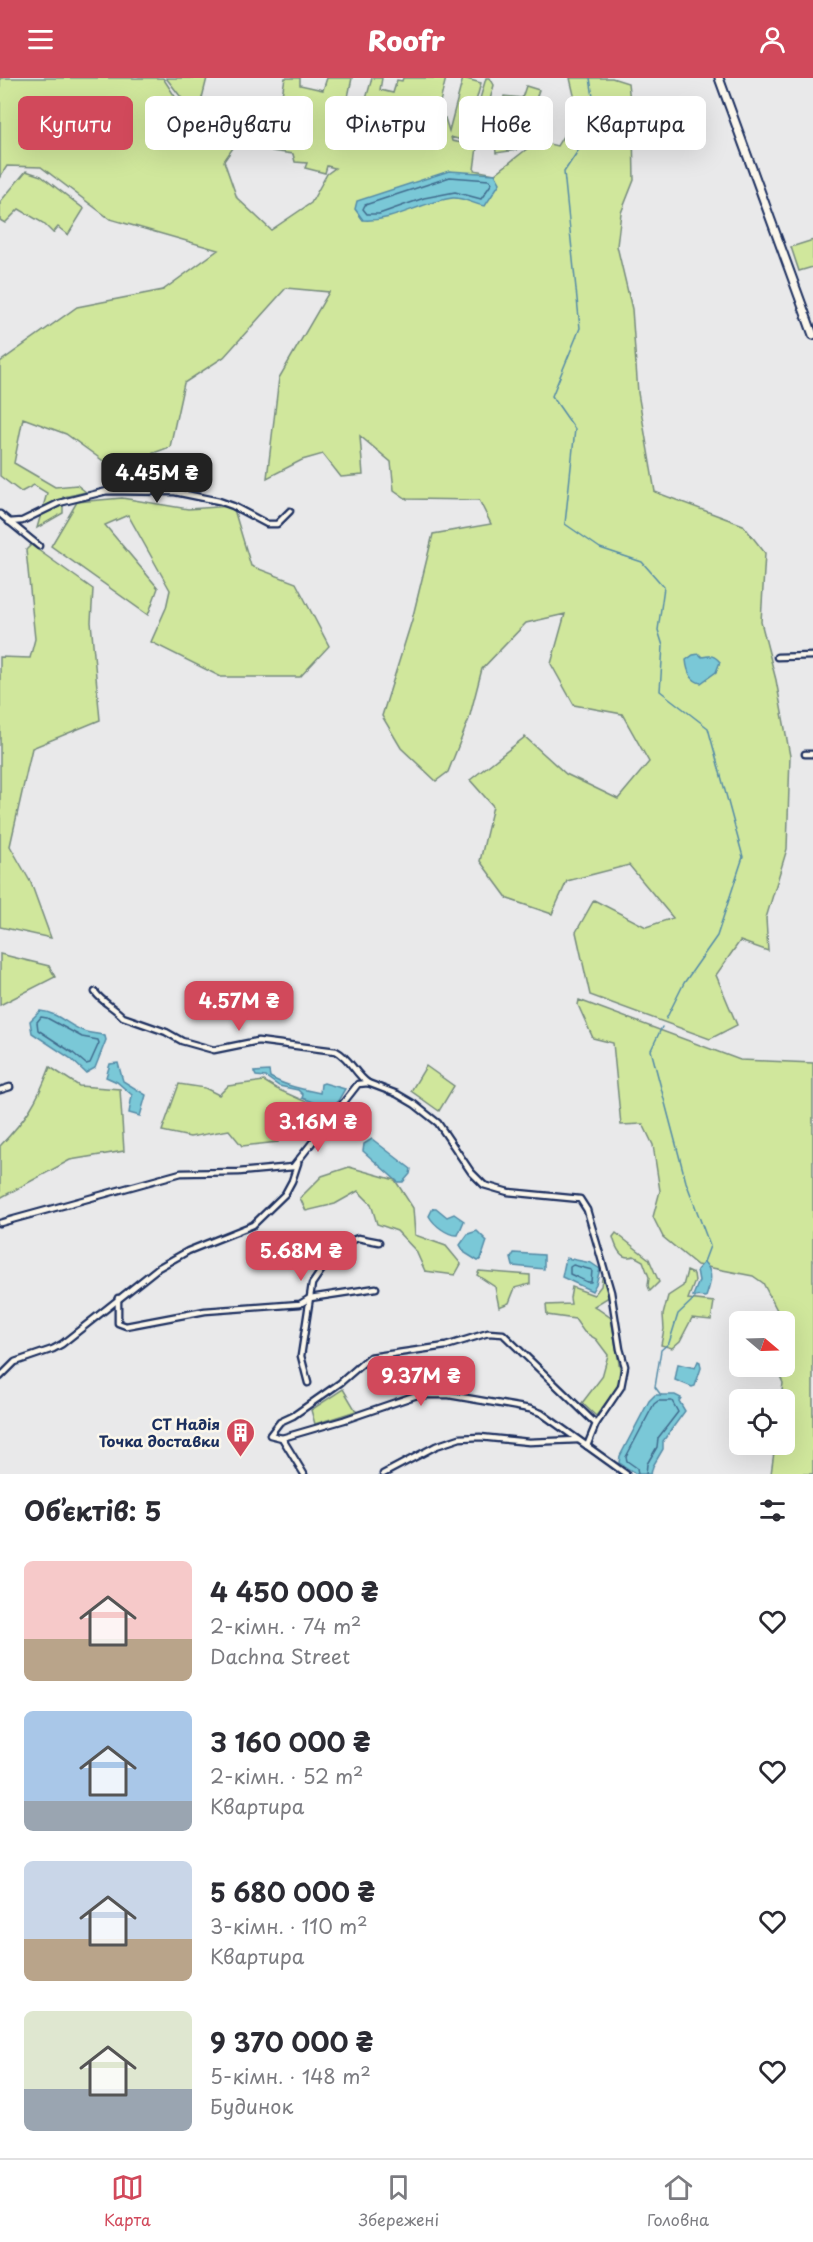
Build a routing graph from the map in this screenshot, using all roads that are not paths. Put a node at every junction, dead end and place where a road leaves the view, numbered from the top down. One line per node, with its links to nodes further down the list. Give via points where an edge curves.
1 (719, 78): 2 (street)
2 (813, 335)
3 (290, 511): 5 (street, via 277,524 267,524 219,501 175,492 107,490 59,503 22,521)
4 (0, 514): 5 (street)
5 (9, 522): 6 (street)
6 (39, 546)
7 (813, 656): 8 (street)
8 (777, 657)
9 (805, 754): 10 (street)
10 (813, 754)
11 (95, 992): 12 (street, via 123,1017 198,1047 214,1050 258,1041 336,1051)
12 (368, 1083): 15 (street, via 358,1084); 23 (street, via 405,1099 438,1123 484,1185 508,1192 580,1199 587,1210 611,1292 625,1366 621,1387)
13 (10, 1087): 14 (street)
14 (0, 1090)
15 (299, 1161): 16 (street, via 293,1167 181,1173); 19 (street, via 285,1194 254,1225 174,1258)
16 (0, 1222)
17 (379, 1242): 20 (street, via 358,1238 338,1246 312,1284)
18 (376, 1288): 20 (street)
19 (118, 1298): 20 (street, via 118,1323 126,1326 205,1311 300,1304); 21 (street, via 62,1344 15,1362)
20 (310, 1298): 22 (street, via 301,1356)
21 (0, 1377)
22 (308, 1383)
23 (596, 1424): 24 (street, via 503,1334 488,1333 446,1346 370,1357 340,1383 280,1422 270,1435); 26 (street)
24 (282, 1438): 25 (street, via 417,1395 449,1395 530,1409); 27 (street)
25 (579, 1440): 26 (street); 28 (street, via 459,1438)
26 (586, 1446): 29 (street)
27 (304, 1474)
28 (383, 1474)
29 (626, 1474)

